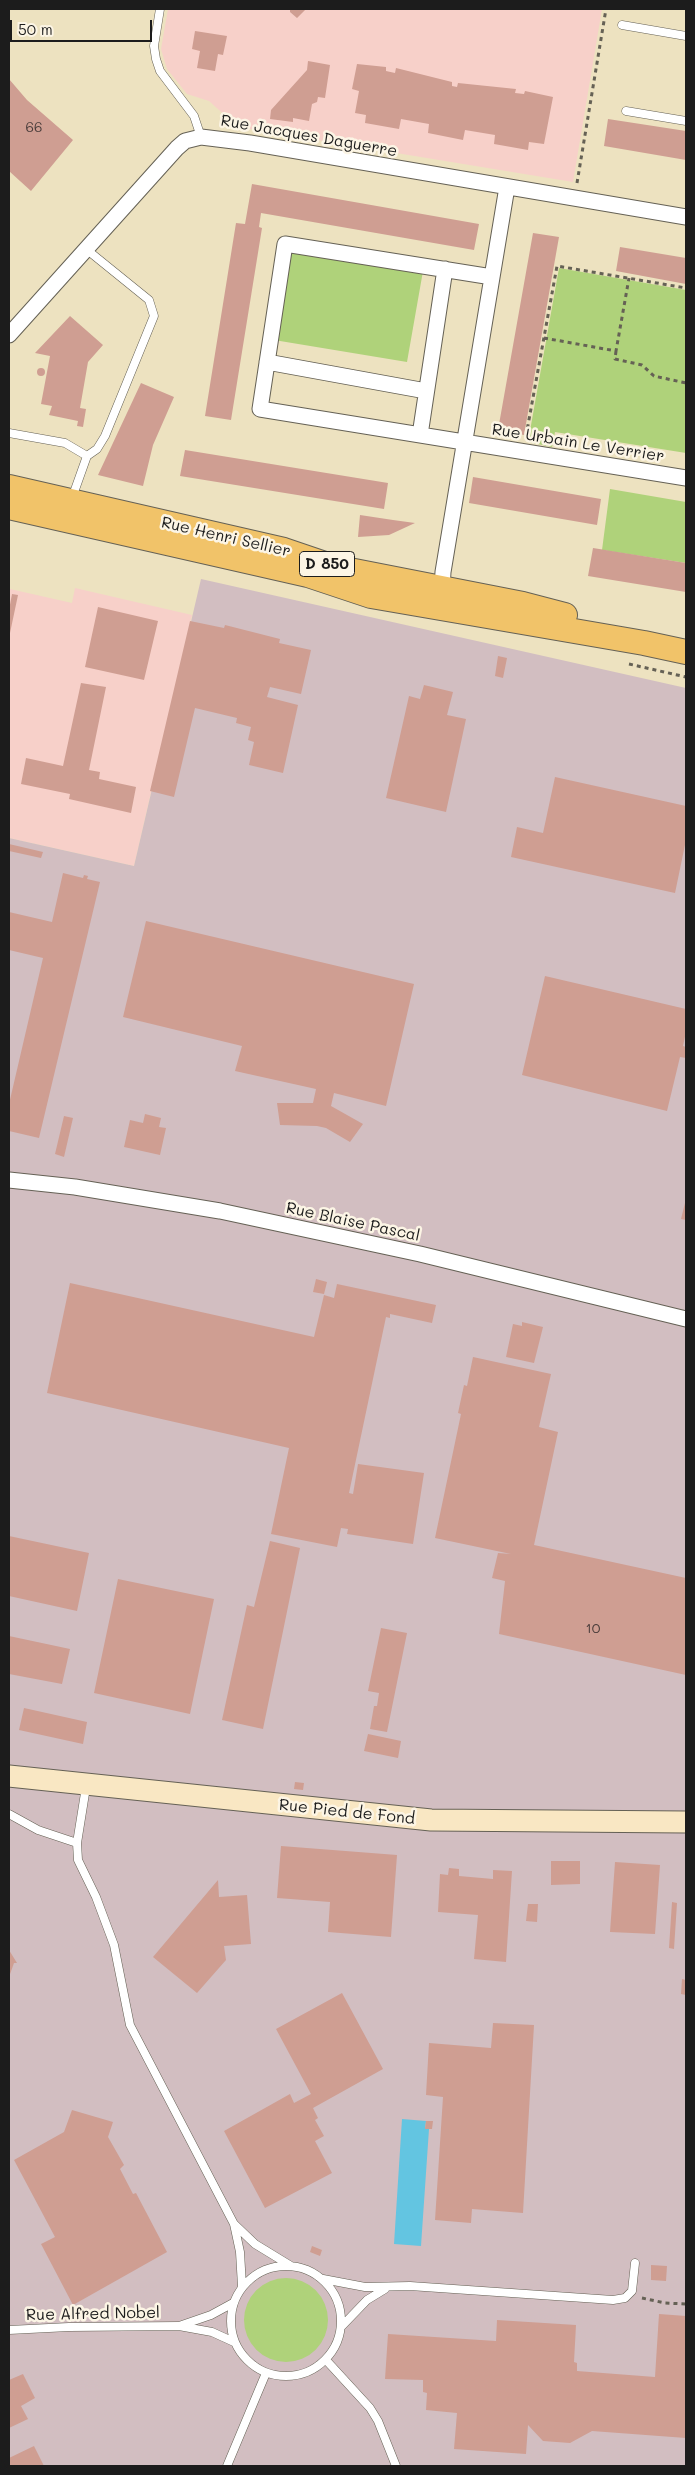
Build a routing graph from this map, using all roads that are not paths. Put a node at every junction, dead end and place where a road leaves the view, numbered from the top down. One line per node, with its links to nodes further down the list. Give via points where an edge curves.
1 (160, 9): 6 (lane, via 154,46 156,59 160,71 194,116)
2 (622, 25): 3 (lane)
3 (686, 36)
4 (626, 111): 5 (lane)
5 (686, 121)
6 (202, 137): 7 (street, Rue Jacques Daguerre); 9 (street, Rue Jacques Daguerre, via 185,141 177,148)
7 (507, 188): 8 (street, Rue Jacques Daguerre); 11 (street)
8 (686, 217)
9 (86, 249): 12 (street, Rue Jacques Daguerre); 18 (lane, via 149,300 154,316 105,436 97,449)
10 (445, 269): 11 (street); 13 (street, via 285,244); 14 (street)
11 (492, 277): 17 (street)
12 (9, 335)
13 (267, 362): 14 (street); 16 (street, Rue Urbain Le Verrier, via 260,409)
14 (426, 391): 16 (street)
15 (9, 433): 18 (lane, via 65,443)
16 (420, 435): 17 (street, Rue Urbain Le Verrier)
17 (465, 442): 19 (street, Rue Urbain Le Verrier); 23 (street)
18 (87, 456): 22 (lane)
19 (686, 478)
20 (9, 487): 22 (main road, Rue Henri Sellier / D 850)
21 (9, 507): 22 (main road, Rue Henri Sellier / D 850)
22 (69, 511): 23 (main road, Rue Henri Sellier / D 850, via 284,550 334,567); 24 (main road, Rue Henri Sellier / D 850, via 308,575 371,596)
23 (442, 589): 24 (main road, Rue Henri Sellier / D 850, via 581,619)
24 (644, 643): 25 (main road, Rue Henri Sellier / D 850)
25 (686, 652)
26 (9, 1180): 27 (street, Rue Blaise Pascal, via 75,1187 220,1211 420,1254)
27 (686, 1319)
28 (9, 1776): 29 (main road, Rue Pied de Fond)
29 (86, 1785): 31 (main road, Rue Pied de Fond, via 431,1820); 32 (lane)
30 (9, 1814): 32 (lane, via 38,1830)
31 (686, 1822)
32 (77, 1843): 33 (lane, via 78,1860 114,1945 130,2025)
33 (234, 2224): 35 (lane, via 255,2244); 37 (lane)
34 (636, 2263): 38 (lane, via 629,2296 613,2300 410,2286)
35 (291, 2266): 36 (lane, via 308,2270); 37 (lane, via 265,2270)
36 (323, 2279): 38 (lane); 41 (lane, via 338,2300)
37 (242, 2286): 39 (lane)
38 (386, 2288): 41 (lane, via 367,2300)
39 (233, 2303): 40 (lane, Rue Alfred Nobel); 43 (lane, via 230,2318)
40 (179, 2326): 42 (lane, Rue Alfred Nobel); 43 (lane, Rue Alfred Nobel, via 212,2332)
41 (342, 2326): 44 (lane, via 337,2345)
42 (9, 2330)
43 (234, 2342): 45 (lane, via 248,2361)
44 (326, 2360): 45 (lane, via 313,2370 298,2375); 47 (lane, via 378,2420)
45 (266, 2373): 46 (lane)
46 (227, 2466)
47 (396, 2466)

